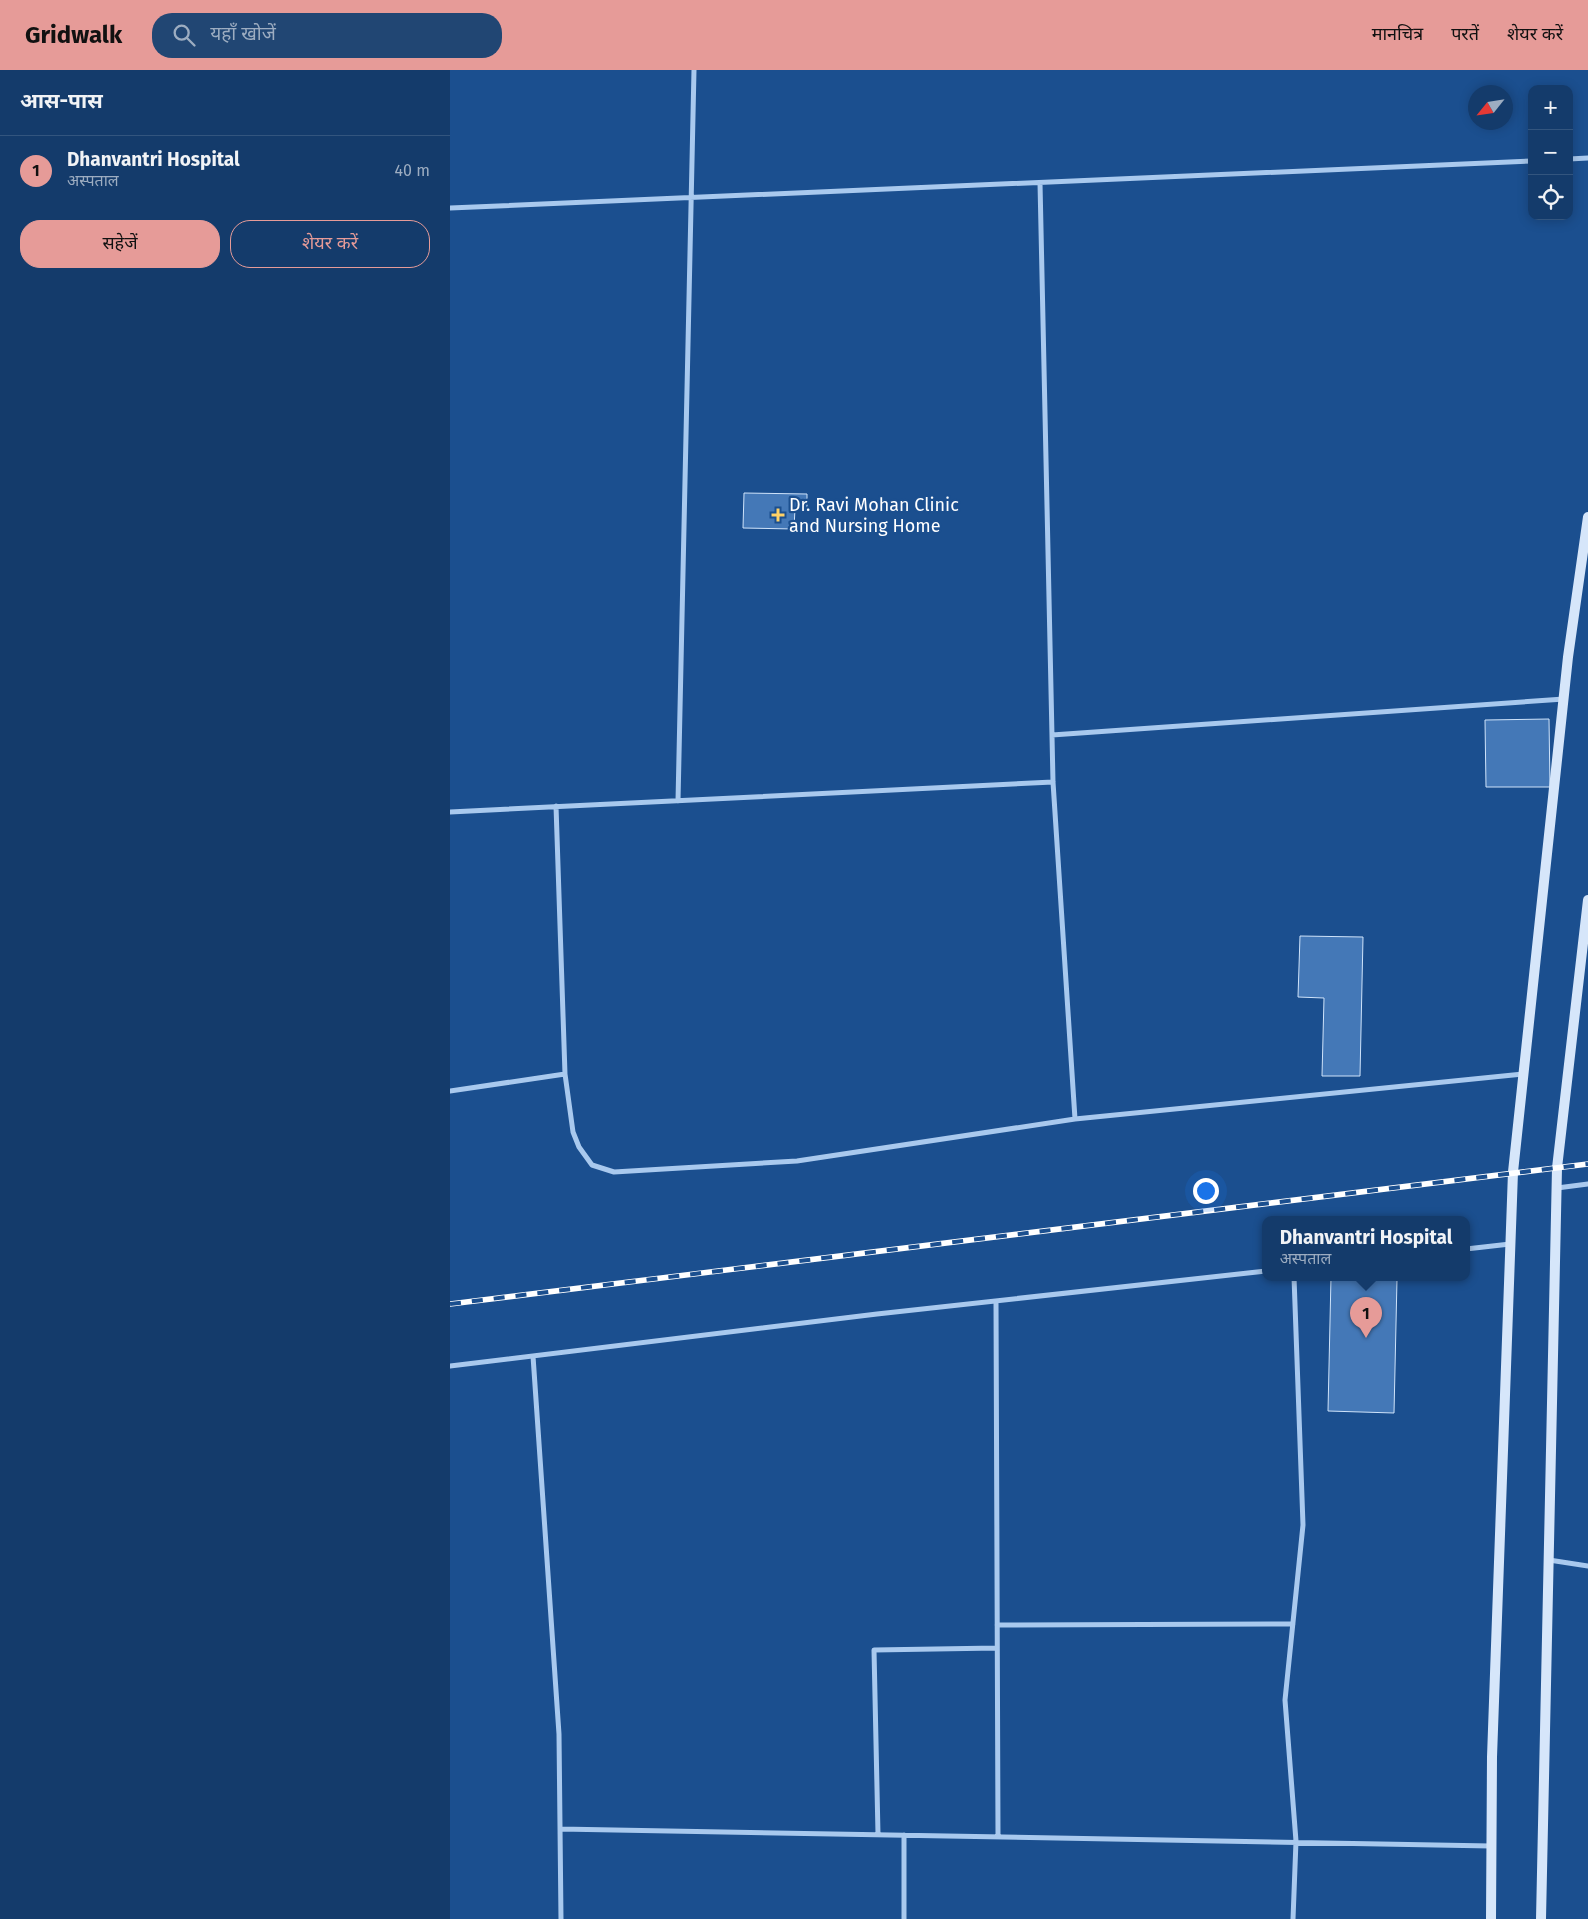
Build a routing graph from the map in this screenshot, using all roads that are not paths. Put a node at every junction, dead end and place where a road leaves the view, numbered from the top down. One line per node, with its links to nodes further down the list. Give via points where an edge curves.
1 (694, 70): 6 (street)
2 (1588, 158): 3 (street)
3 (1573, 159)
4 (1528, 161): 5 (street)
5 (1040, 182): 6 (street); 10 (street)
6 (691, 197): 7 (street); 12 (street)
7 (450, 208)
8 (1588, 517): 9 (main road)
9 (1564, 699): 10 (street); 17 (main road)
10 (1052, 735): 11 (street)
11 (1053, 782): 12 (street); 19 (street)
12 (678, 801): 13 (street)
13 (556, 806): 14 (street); 16 (street)
14 (450, 812)
15 (1588, 900): 21 (main road)
16 (565, 1074): 18 (street); 19 (street, via 572,1132 579,1147 592,1165 614,1172 797,1161)
17 (1524, 1074): 19 (street); 22 (main road, via 1513,1172)
18 (450, 1091)
19 (1075, 1119)
20 (1588, 1184): 21 (street)
21 (1557, 1188): 29 (main road)
22 (1511, 1244): 23 (street); 39 (main road)
23 (1470, 1249)
24 (1262, 1271): 26 (street)
25 (1294, 1281): 31 (street, via 1303,1525)
26 (996, 1301): 27 (street); 32 (street)
27 (533, 1356): 28 (street); 34 (street, via 559,1734)
28 (450, 1366)
29 (1548, 1560): 30 (street); 44 (main road)
30 (1588, 1566)
31 (1293, 1624): 32 (street); 38 (street, via 1285,1700)
32 (997, 1625): 33 (street)
33 (997, 1648): 35 (street, via 874,1650); 37 (street)
34 (560, 1828): 35 (street); 40 (street)
35 (878, 1834): 36 (street)
36 (904, 1835): 37 (street); 41 (street)
37 (998, 1836): 38 (street)
38 (1296, 1841): 39 (street); 42 (street)
39 (1491, 1846): 43 (main road)
40 (561, 1919)
41 (904, 1919)
42 (1293, 1919)
43 (1491, 1919)
44 (1541, 1919)

